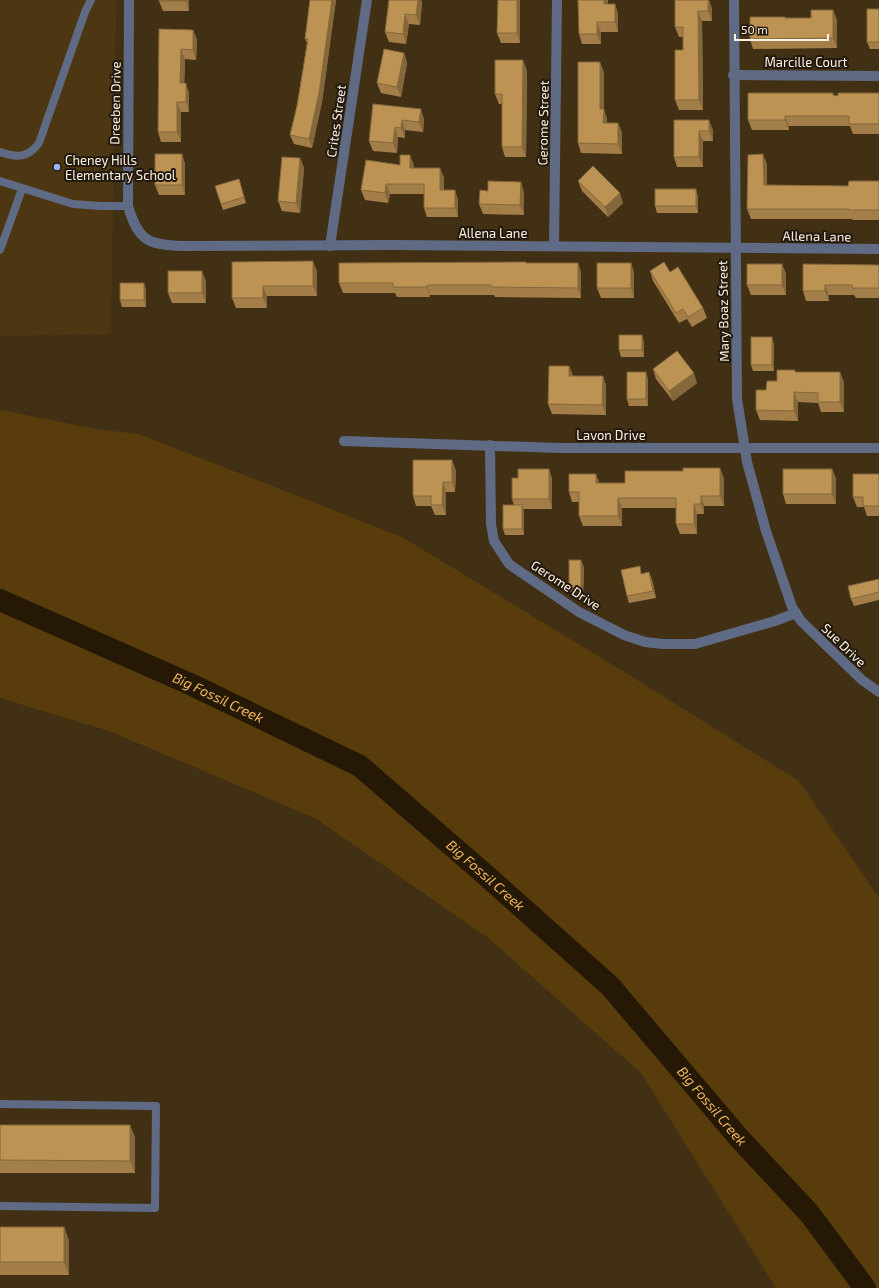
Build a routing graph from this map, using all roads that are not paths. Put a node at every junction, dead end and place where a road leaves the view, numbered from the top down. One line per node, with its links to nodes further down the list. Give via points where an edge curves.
1 (91, 0): 8 (lane, via 39,143 28,154 10,156)
2 (129, 0): 11 (street, Dreeben Drive)
3 (367, 0): 12 (street, Crites Street)
4 (557, 0): 13 (street, Gerome Street)
5 (734, 0): 6 (street, Mary Boaz Street)
6 (733, 75): 7 (street, Marcille Court); 14 (street, Mary Boaz Street)
7 (879, 76)
8 (0, 152)
9 (0, 181): 10 (lane)
10 (22, 189): 11 (lane, via 72,204); 16 (lane)
11 (128, 206): 12 (street, Allena Lane, via 133,224 140,234 150,242 166,246)
12 (330, 246): 13 (street, Allena Lane)
13 (554, 246): 14 (street, Allena Lane)
14 (735, 248): 15 (street, Allena Lane); 19 (street, Mary Boaz Street, via 737,399)
15 (879, 249)
16 (0, 250)
17 (344, 441): 18 (street, Lavon Drive)
18 (490, 446): 19 (street, Lavon Drive); 21 (street, Gerome Drive, via 491,524 494,541 509,564 579,612 624,635 645,642 663,644 695,644)
19 (745, 448): 20 (street, Lavon Drive); 21 (street, Mary Boaz Street, via 766,531)
20 (879, 448)
21 (796, 613): 22 (street, Sue Drive, via 801,621 862,680)
22 (879, 692)
23 (0, 1104): 24 (lane, via 156,1106 156,1114 155,1208)
24 (0, 1206)

